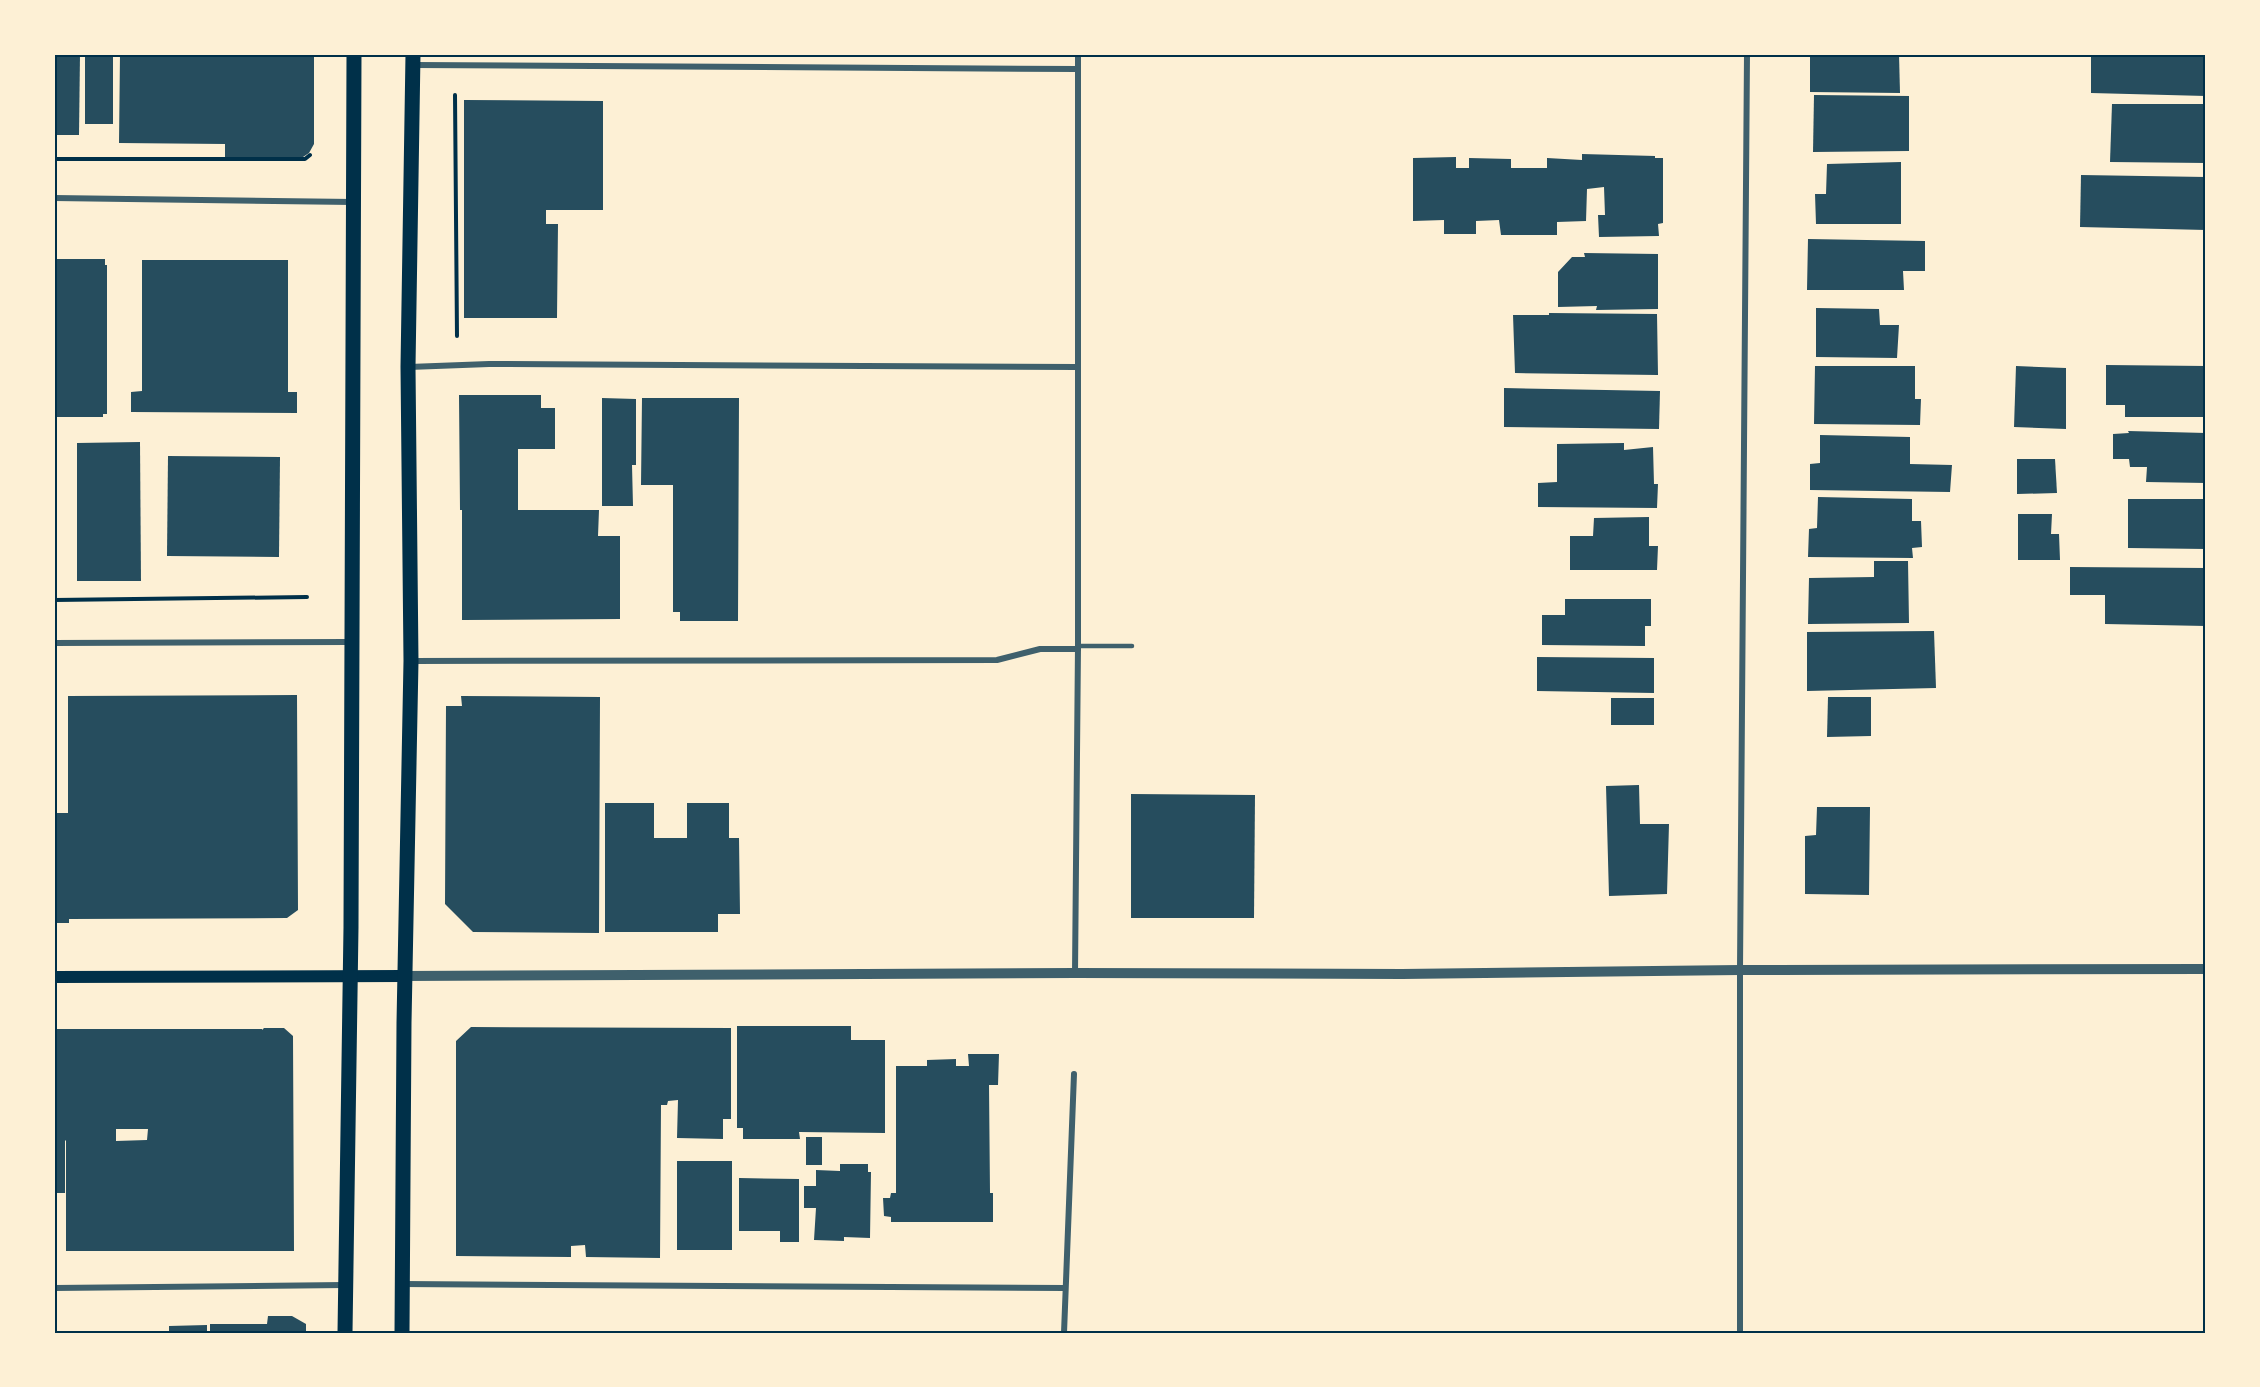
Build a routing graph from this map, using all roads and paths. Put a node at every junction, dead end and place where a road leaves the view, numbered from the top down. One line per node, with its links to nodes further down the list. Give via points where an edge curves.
1 (354, 54): 10 (main road)
2 (1078, 54): 5 (street)
3 (1747, 54): 22 (street)
4 (413, 60): 5 (street); 12 (main road)
5 (1078, 69): 13 (street)
6 (455, 95): 11 (path)
7 (310, 155): 8 (path, via 305,159)
8 (54, 159)
9 (54, 198): 10 (street)
10 (353, 202): 16 (main road)
11 (457, 336)
12 (408, 366): 13 (street); 20 (main road)
13 (1077, 367): 19 (street)
14 (307, 597): 15 (path)
15 (54, 600)
16 (351, 642): 17 (street); 24 (main road)
17 (54, 643)
18 (1132, 646): 19 (lane)
19 (1078, 647): 20 (street, via 1040,649 997,660); 23 (street)
20 (411, 661): 25 (main road)
21 (2206, 969): 22 (street)
22 (1740, 970): 23 (street); 35 (street)
23 (1075, 973): 25 (street)
24 (350, 975): 25 (main road); 26 (main road); 29 (main road)
25 (405, 976): 28 (main road)
26 (54, 977)
27 (1074, 1074): 31 (street)
28 (402, 1284): 31 (street); 33 (main road)
29 (345, 1285): 30 (street); 32 (main road)
30 (54, 1288)
31 (1065, 1288): 34 (street)
32 (345, 1333)
33 (402, 1333)
34 (1064, 1333)
35 (1740, 1333)

